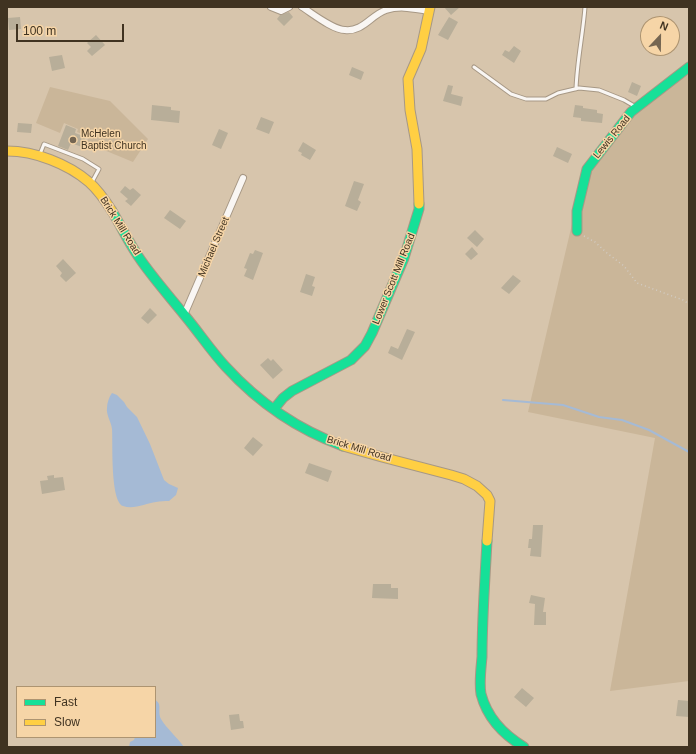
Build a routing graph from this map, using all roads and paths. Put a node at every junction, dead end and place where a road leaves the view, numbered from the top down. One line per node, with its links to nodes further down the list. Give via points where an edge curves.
1 (271, 7): 2 (street, via 281,11)
2 (289, 7)
3 (302, 7): 5 (street, via 333,26 345,30 360,28 385,11 399,7)
4 (585, 7): 8 (lane, via 577,61)
5 (430, 9): 17 (street, Lower Scott Mill Road, via 421,49 408,79 417,149 419,209 404,258 365,346 351,360 292,391)
6 (474, 67): 8 (lane, via 511,94 526,99 546,99)
7 (689, 67): 9 (street, Lewis Road)
8 (576, 89): 9 (lane, via 599,90)
9 (637, 108): 14 (street, Lewis Road, via 616,130 587,169 577,211)
10 (7, 151): 11 (street, Brick Mill Road, via 17,150)
11 (40, 156): 13 (street, Brick Mill Road, via 69,168); 13 (lane, via 44,144 83,159 99,169)
12 (243, 178): 16 (street, Michael Street)
13 (91, 184): 16 (street, Brick Mill Road, via 110,208 137,254)
14 (576, 231): 15 (path, via 595,242 624,266 636,283)
15 (689, 304)
16 (184, 315): 17 (street, Brick Mill Road, via 234,376)
17 (274, 409): 18 (street, Brick Mill Road, via 320,437 349,448 452,475 480,487 488,495 490,501 482,623 481,692 488,710 504,733)
18 (524, 747)

